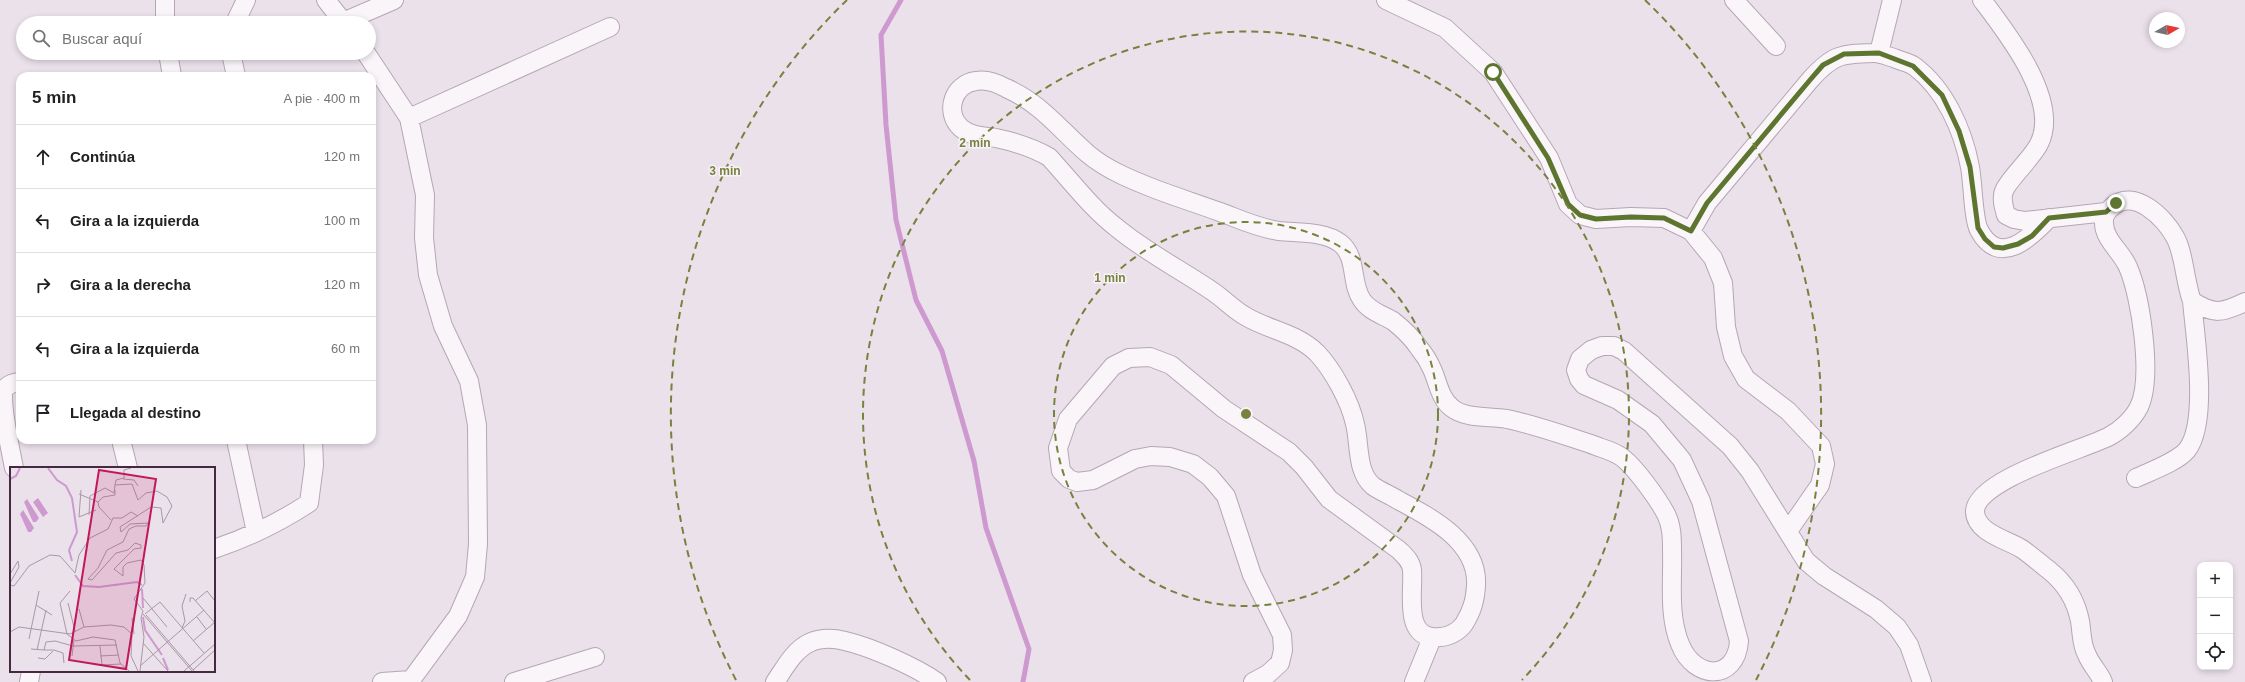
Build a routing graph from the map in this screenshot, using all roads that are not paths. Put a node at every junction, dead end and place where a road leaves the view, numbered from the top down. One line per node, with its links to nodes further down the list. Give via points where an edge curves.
1 (165, 0): 9 (street)
2 (246, 0): 10 (street)
3 (326, 0): 11 (street)
4 (394, 0): 12 (street)
5 (1386, 0): 24 (street, via 1445,28 1493,72 1548,158 1568,204 1580,215 1596,219 1664,218)
6 (1734, 0): 14 (street)
7 (1892, 0): 15 (street)
8 (1982, 0): 23 (street, via 2012,39 2038,91 2044,111 2044,129 2039,144 2004,190 2003,206 2006,215 2014,219 2025,221)
9 (165, 16)
10 (238, 16)
11 (339, 16)
12 (358, 16)
13 (610, 27): 21 (street)
14 (1776, 46)
15 (1879, 53): 23 (street, via 1913,66 1942,95 1959,131 1970,167 1978,228 1985,239 1994,247 2003,248 2018,244 2032,236); 24 (street, via 1844,54 1823,65 1707,203)
16 (169, 60): 19 (street)
17 (233, 60): 20 (street)
18 (371, 60): 21 (street)
19 (171, 72)
20 (235, 72)
21 (409, 118): 40 (street, via 425,195 424,238 428,275 443,326 469,381 473,398 477,425 478,544 475,577 458,616)
22 (2106, 212): 23 (street); 25 (street, via 2116,203 2128,201 2146,206 2161,217 2176,238); 49 (street, via 2103,222 2106,235 2128,266 2138,296 2144,370 2139,407 2129,422 2110,436 2002,482 1982,496 1975,510 1981,526 2022,549 2066,587 2076,603 2081,640 2087,657 2098,670)
23 (2049, 218)
24 (1691, 231): 35 (street, via 1713,258 1723,283 1726,327 1732,356 1746,379 1788,411 1821,446 1825,464 1820,485)
25 (2192, 301): 26 (street, via 2216,312 2226,311); 33 (street, via 2200,400 2197,427 2187,450 2167,464)
26 (2245, 302)
27 (16, 383): 31 (street, via 3,392 1,410)
28 (122, 444): 32 (street)
29 (237, 444): 34 (street)
30 (313, 444): 34 (street, via 314,465 309,503)
31 (14, 467)
32 (128, 467)
33 (2136, 478)
34 (256, 532): 36 (street)
35 (1788, 532): 37 (street, via 1750,471 1730,446 1624,351 1614,346 1602,346 1580,359 1576,370 1584,385 1618,400 1652,424 1682,460 1701,501 1739,641 1734,665 1725,671 1706,672 1694,666 1679,643 1672,607 1671,529 1666,514 1632,466 1617,454 1534,425 1466,414 1453,409 1446,402 1433,370 1418,345 1395,322 1363,302 1357,290 1348,253 1340,243 1322,236 1257,226 1153,188 1111,170 1091,156 1055,120 1020,95 986,80 973,81 962,86 954,96 952,107 954,119 962,128 973,135 996,138 1035,149 1049,158 1116,228 1214,292 1244,316 1297,338 1317,353 1335,376 1355,423 1361,462 1373,486 1424,514 1455,537 1470,557 1476,583 1473,610 1461,629 1446,637); 48 (street, via 1806,561 1824,576 1876,609 1897,627 1909,645)
36 (215, 549)
37 (1432, 638): 46 (street, via 1420,633 1413,619 1412,569 1408,558 1400,550 1329,499 1289,452 1224,409 1171,365 1150,357 1129,358 1113,366 1068,419 1058,448 1061,471 1069,479 1078,482 1093,480 1135,458 1151,456 1170,457 1192,464 1210,476 1226,496 1252,575 1282,636 1283,650 1280,663 1268,674); 47 (street)
38 (595, 656): 43 (street)
39 (31, 672): 41 (street)
40 (412, 681): 42 (street)
41 (29, 682)
42 (382, 682)
43 (514, 682)
44 (775, 682): 45 (street, via 795,655 808,644 825,638 845,641 890,658)
45 (937, 682)
46 (1253, 682)
47 (1414, 682)
48 (1922, 682)
49 (2103, 682)

